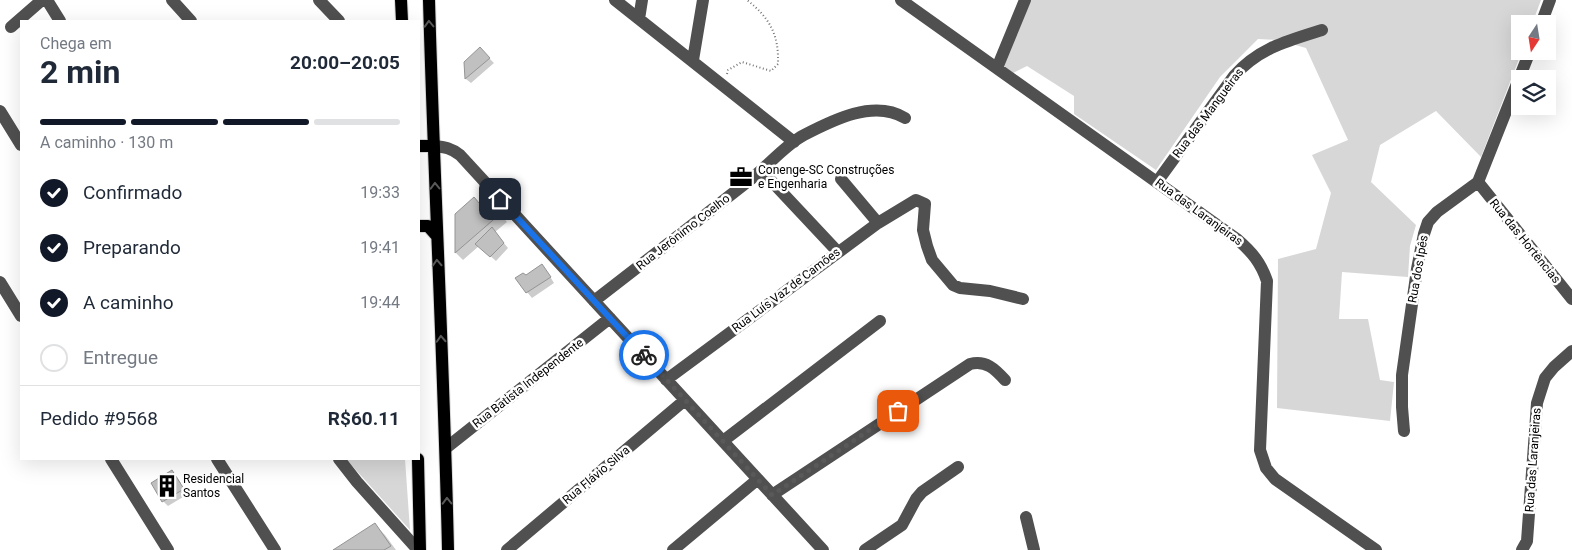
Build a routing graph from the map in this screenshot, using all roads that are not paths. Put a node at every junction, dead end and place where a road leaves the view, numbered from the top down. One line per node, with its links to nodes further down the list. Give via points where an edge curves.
1 (42, 0): 19 (street)
2 (47, 0): 15 (street)
3 (172, 0): 16 (street)
4 (320, 0): 17 (street)
5 (401, 0): 18 (main road)
6 (429, 0): 29 (main road, one-way to 6)
7 (616, 0): 14 (street)
8 (642, 0): 14 (street)
9 (703, 0): 21 (street)
10 (901, 0): 23 (street, Rua das Laranjeiras)
11 (1025, 0): 23 (street)
12 (1550, 0): 13 (street)
13 (1544, 15)
14 (640, 19): 21 (street)
15 (59, 20)
16 (190, 20)
17 (338, 20)
18 (402, 20)
19 (11, 27)
20 (1322, 30): 32 (street, Rua das Mangueiras, via 1280,43 1244,64)
21 (693, 60): 26 (street)
22 (1526, 60): 33 (street)
23 (997, 68): 32 (street, Rua das Laranjeiras)
24 (0, 112): 27 (street)
25 (905, 118): 26 (street, Rua Jerônimo Coelho, via 888,111 870,110)
26 (794, 142): 30 (street, Rua Jerônimo Coelho)
27 (20, 143)
28 (420, 146): 29 (main road)
29 (434, 146): 36 (main road, one-way to 29); 41 (street, via 445,147 460,155)
30 (762, 170): 37 (street); 41 (street, Rua Jerônimo Coelho)
31 (841, 179): 34 (street)
32 (1157, 182): 70 (street, Rua das Laranjeiras, via 1251,251 1268,281 1260,450 1266,468 1275,479)
33 (1478, 182): 40 (street, Rua das Hortências); 49 (street, Rua dos Ipês, via 1437,212 1428,222 1424,234 1402,375)
34 (878, 223): 37 (street, Rua Luís Vaz de Camões); 39 (street, Rua Luís Vaz de Camões, via 916,200 925,204 923,230 927,246 932,260 953,285)
35 (420, 226): 36 (main road, via 428,226)
36 (436, 235): 51 (main road, one-way to 36)
37 (838, 252): 46 (street, Rua Luís Vaz de Camões)
38 (0, 282): 42 (street)
39 (1023, 299)
40 (1572, 299)
41 (594, 301): 43 (street)
42 (20, 314)
43 (610, 318): 46 (street); 51 (street, Rua Batista Independente)
44 (880, 321): 50 (street)
45 (1572, 351): 60 (street, Rua das Laranjeiras, via 1546,378 1537,403)
46 (666, 380): 48 (street)
47 (1005, 380): 58 (street, via 988,365 970,364)
48 (685, 400): 50 (street); 65 (street, Rua Flávio Silva)
49 (1404, 431)
50 (722, 441): 57 (street)
51 (446, 448): 64 (main road, one-way to 51)
52 (112, 460): 61 (street)
53 (218, 460): 62 (street)
54 (340, 460): 63 (street)
55 (418, 460): 63 (main road)
56 (958, 467): 68 (street, via 922,492 902,525)
57 (758, 478): 58 (street); 66 (street)
58 (772, 495): 67 (street)
59 (1026, 517): 69 (street)
60 (1527, 547)
61 (168, 550)
62 (275, 550)
63 (419, 550)
64 (448, 550)
65 (507, 550)
66 (673, 550)
67 (823, 550)
68 (865, 550)
69 (1034, 550)
70 (1376, 550)

